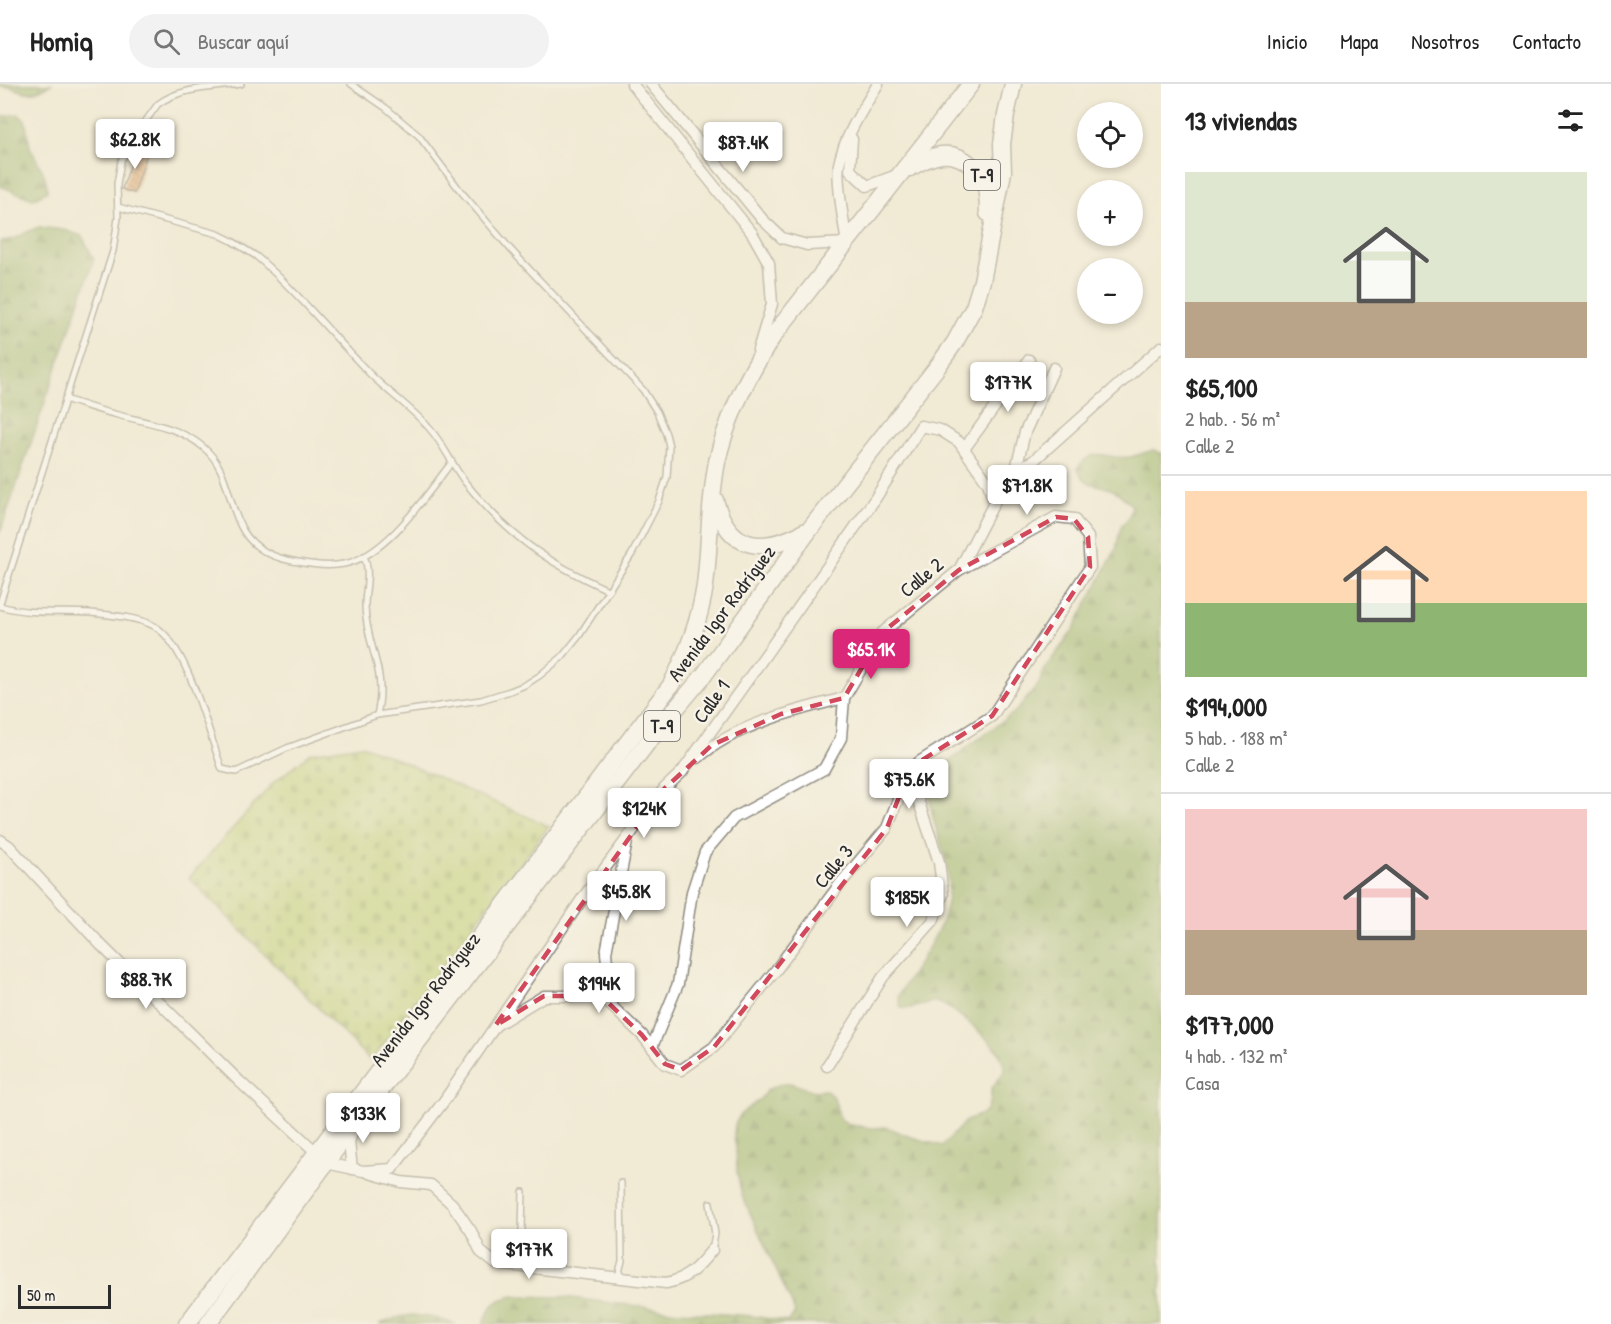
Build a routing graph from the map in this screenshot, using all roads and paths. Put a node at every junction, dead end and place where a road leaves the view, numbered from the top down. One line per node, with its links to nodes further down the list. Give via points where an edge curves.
1 (240, 84): 10 (lane, via 184,91 158,104 121,161)
2 (351, 84): 26 (lane, via 419,136 512,251 634,380 657,412 669,446 664,489 632,554)
3 (632, 84): 16 (street, via 752,233 769,263 772,304)
4 (651, 84): 11 (street, via 782,238 807,245)
5 (878, 84): 8 (street)
6 (971, 84): 9 (highway, Avenida Igor Rodríguez / T-9)
7 (1013, 84): 12 (highway, Avenida Igor Rodríguez / T-9)
8 (852, 126): 9 (street, via 850,170 860,181 867,186); 11 (street, via 839,165)
9 (902, 173): 11 (highway, Avenida Igor Rodríguez / T-9); 12 (highway, T-9, via 928,157 942,154 966,160 984,177 988,195)
10 (118, 207): 17 (lane, via 113,251); 19 (lane, via 218,234 256,256 376,380 418,416)
11 (847, 243): 16 (highway, Avenida Igor Rodríguez / T-9, via 773,336)
12 (986, 265): 23 (highway, Avenida Igor Rodríguez / T-9, via 974,306 955,342)
13 (1161, 347): 20 (street, via 1033,461)
14 (1029, 360): 18 (street)
15 (1054, 368): 20 (street, via 1025,432)
16 (750, 373): 22 (highway, Avenida Igor Rodríguez / T-9, via 726,427)
17 (65, 399): 24 (lane, via 158,425 196,441 217,462 242,528 264,552 319,565 344,564); 27 (lane)
18 (964, 449): 21 (street); 30 (street, Calle 1, via 939,430 921,426 875,500)
19 (452, 462): 24 (lane, via 394,533); 26 (lane, via 512,533 564,569)
20 (1017, 469): 21 (street)
21 (988, 483): 25 (street, Calle 2, via 994,503)
22 (713, 494): 23 (highway, T-9, via 720,518 742,542 786,542); 39 (highway, Avenida Igor Rodríguez / T-9, via 701,606 686,656 670,685)
23 (810, 529): 38 (highway, Avenida Igor Rodríguez / T-9, via 704,675 648,742)
24 (364, 556): 29 (lane, via 368,571 366,619 380,677)
25 (959, 570): 28 (street, Calle 2, via 883,632); 31 (street, Calle 3, via 1056,517 1074,519 1088,537 1090,567 992,716 919,762)
26 (608, 590): 29 (lane, via 571,647 525,685 481,700)
27 (0, 604): 29 (lane, via 16,611 92,613 133,620 161,631 178,651 226,771 241,770 287,748)
28 (844, 698): 30 (street, via 781,714 712,745); 36 (street, Calle 2, via 841,738 824,769 734,818 705,852 692,892 678,984)
29 (377, 715)
30 (682, 772): 32 (street, Calle 1)
31 (916, 781): 36 (street, Calle 3, via 902,789 887,828 714,1047 681,1070 665,1064); 37 (street, via 915,791 939,862 943,894 933,921 883,977)
32 (627, 838): 34 (street, via 606,953); 35 (street, Calle 1)
33 (0, 840): 39 (street, via 222,1065)
34 (612, 1006): 35 (street, via 601,996 544,996); 36 (street)
35 (495, 1026): 40 (street, Calle 1, via 392,1169)
36 (652, 1047)
37 (827, 1066)
38 (360, 1118): 39 (highway, Avenida Igor Rodríguez / T-9); 40 (street, via 349,1142)
39 (321, 1157): 40 (street, Calle 1); 47 (highway, Avenida Igor Rodríguez / T-9); 48 (highway, Avenida Igor Rodríguez / T-9)
40 (358, 1170): 45 (street, via 430,1185 452,1204 488,1259 496,1264)
41 (621, 1183): 46 (lane, via 622,1261)
42 (523, 1192): 45 (lane)
43 (711, 1203): 44 (lane, via 715,1234)
44 (712, 1250): 46 (street, via 680,1280 666,1283)
45 (521, 1265): 46 (street)
46 (618, 1276)
47 (188, 1324)
48 (208, 1324)

